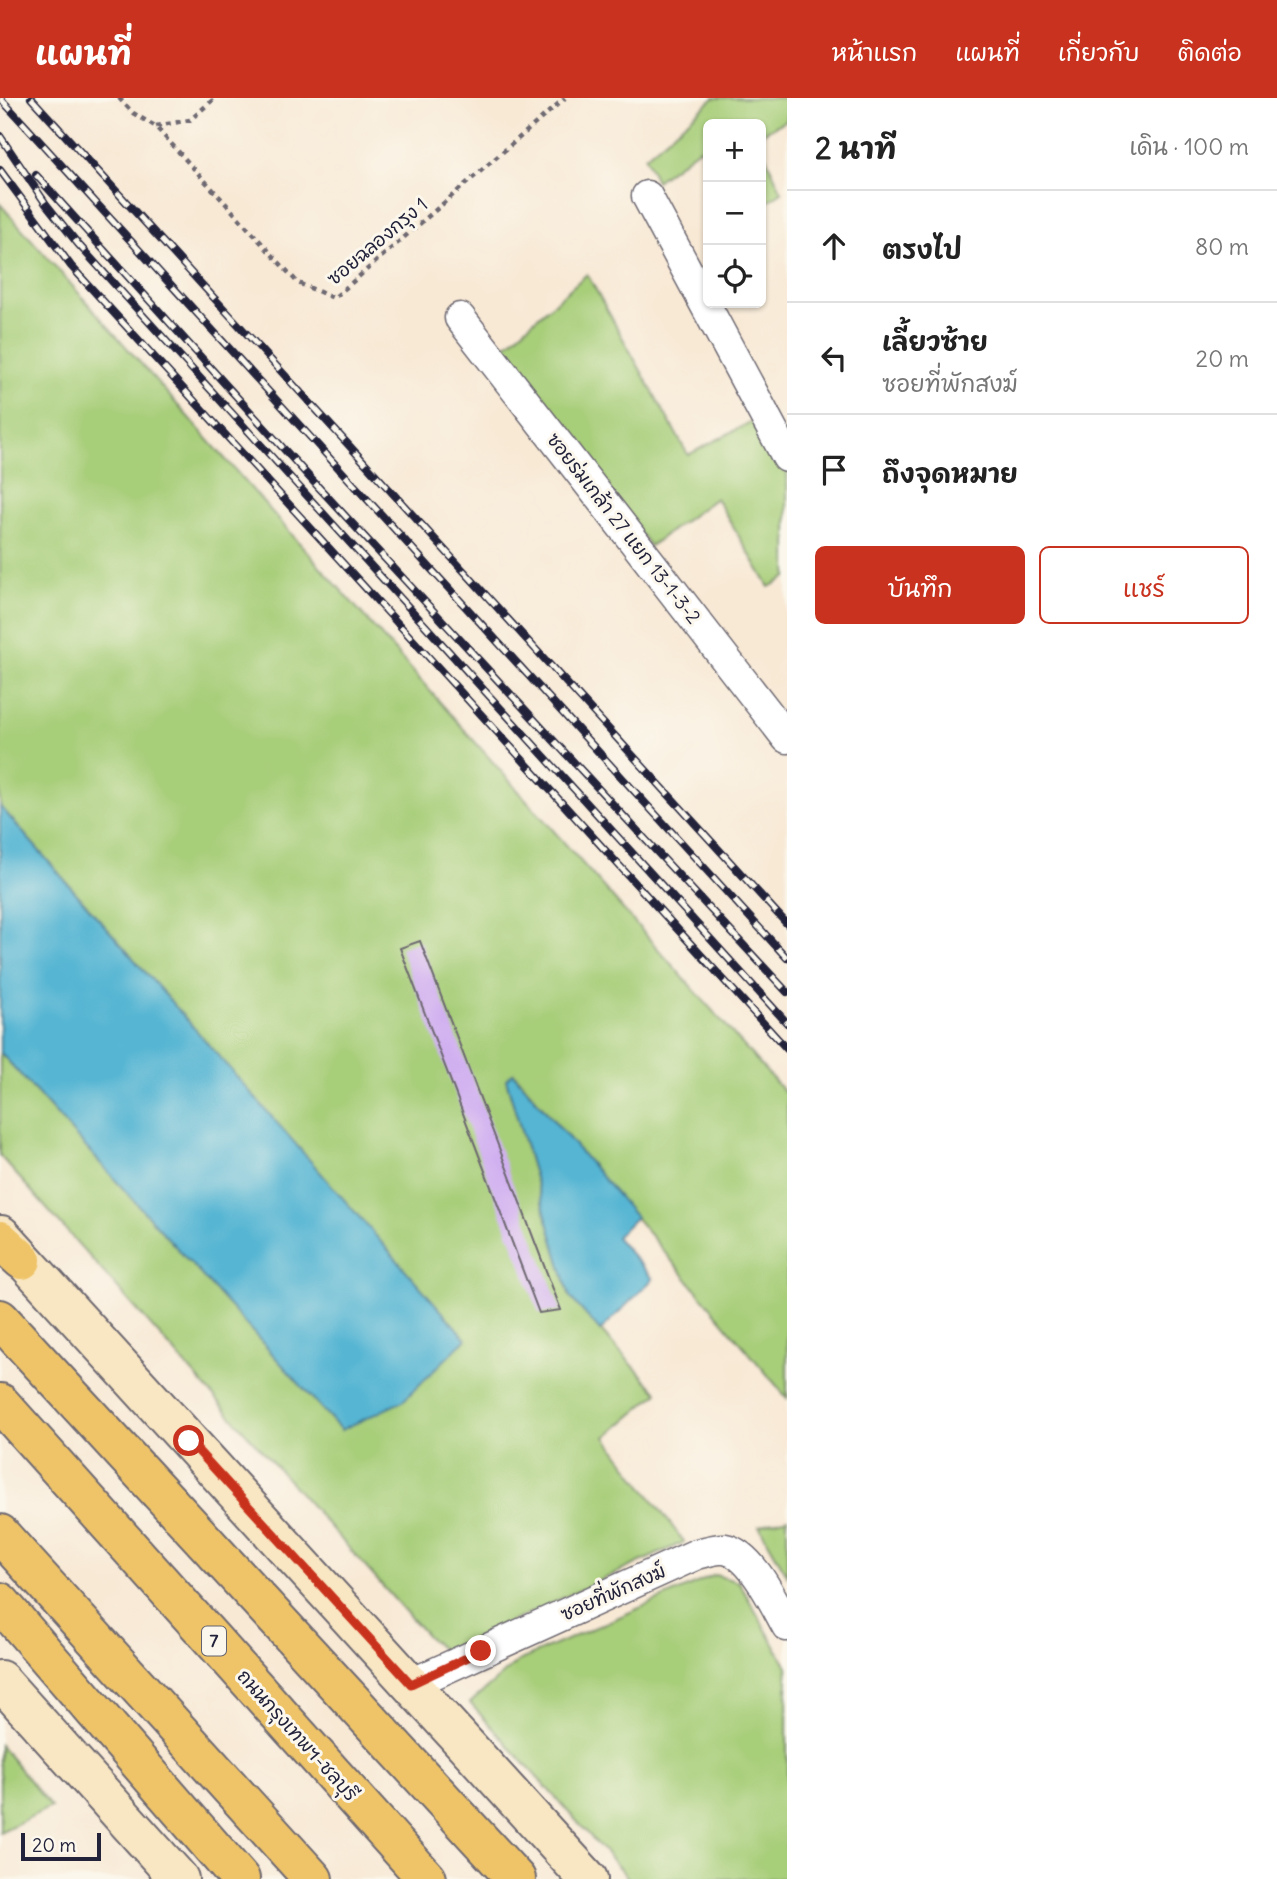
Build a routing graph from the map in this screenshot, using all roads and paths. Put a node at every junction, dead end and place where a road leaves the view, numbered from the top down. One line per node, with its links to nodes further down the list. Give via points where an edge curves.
1 (119, 98): 4 (path, ซอยฉลองกรุง 1)
2 (215, 98): 4 (path, via 190,120)
3 (565, 98): 4 (path, ซอยฉลองกรุง 1, via 334,298 298,283)
4 (155, 126)
5 (647, 196): 7 (street)
6 (460, 318): 8 (street, ซอยร่มเกล้า 27 แยก 13-1-3-2)
7 (787, 457)
8 (787, 738)
9 (7, 1244): 16 (main road)
10 (0, 1319): 21 (highway)
11 (0, 1403): 20 (highway, ถนนกรุงเทพฯ-ชลบุรี / 7)
12 (0, 1534): 19 (highway)
13 (0, 1602): 18 (highway)
14 (787, 1626): 16 (street, ซอยที่พักสงฆ์, via 742,1556 721,1549 697,1554)
15 (0, 1680): 17 (main road)
16 (411, 1684): 22 (main road)
17 (179, 1879)
18 (240, 1879)
19 (313, 1879)
20 (427, 1879)
21 (516, 1879)
22 (588, 1879)

